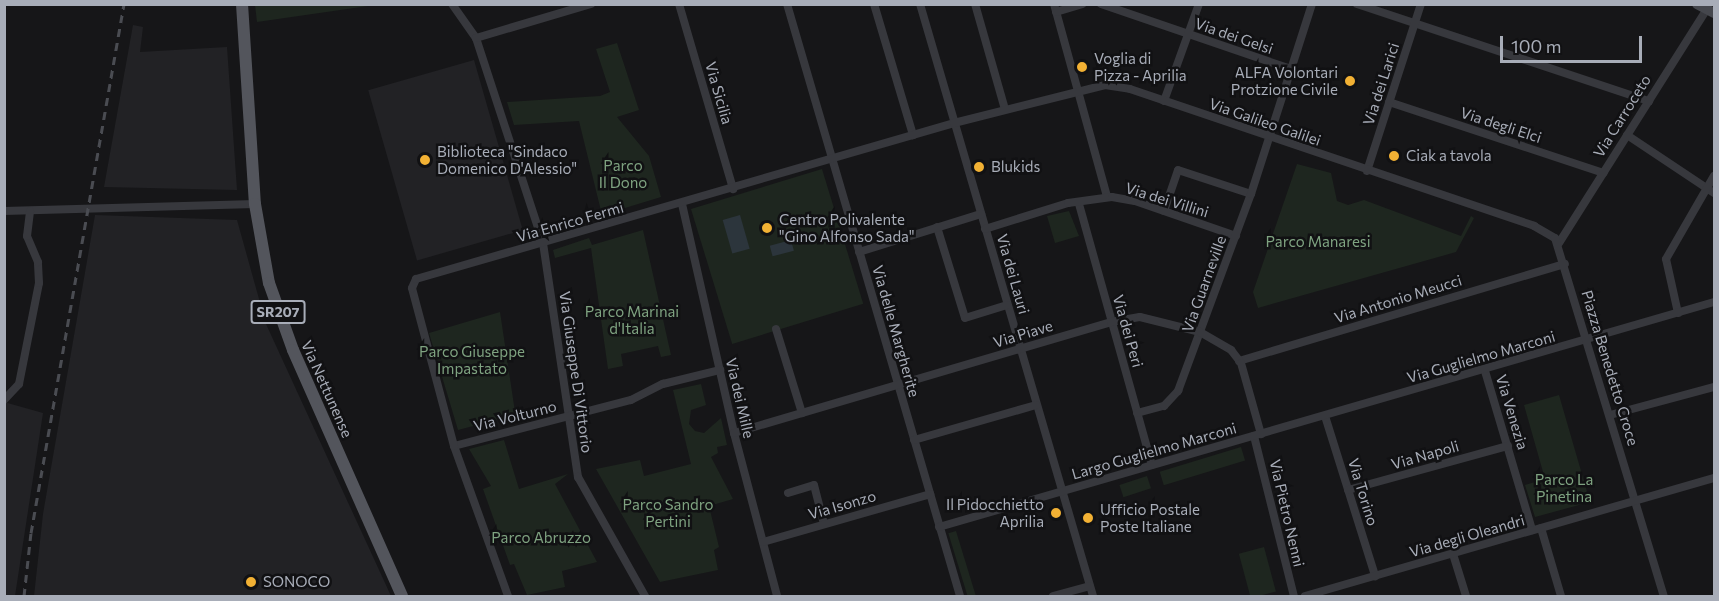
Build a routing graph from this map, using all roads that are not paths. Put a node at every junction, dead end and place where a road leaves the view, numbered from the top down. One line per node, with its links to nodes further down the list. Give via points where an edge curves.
1 (242, 4): 38 (main road, Via Nettunense / SR207)
2 (452, 4): 19 (street, Via Giuseppe Di Vittorio)
3 (591, 4): 19 (street)
4 (679, 4): 34 (street, Via Sicilia)
5 (787, 4): 30 (street, Via delle Margherite)
6 (874, 4): 27 (street)
7 (920, 4): 26 (street, Via dei Lauri)
8 (975, 4): 25 (street)
9 (1083, 4): 15 (street)
10 (1101, 4): 18 (street, Via dei Gelsi)
11 (1199, 4): 18 (street)
12 (1312, 4): 20 (street, Via Guarneville)
13 (1357, 4): 17 (street)
14 (1421, 4): 17 (street, Via dei Larici)
15 (1055, 8): 21 (street)
16 (1707, 8): 23 (street, Via Carroceto)
17 (1415, 24): 23 (street); 24 (street, Via dei Larici)
18 (1188, 34): 20 (street, Via dei Gelsi); 22 (street)
19 (476, 38): 48 (street, Via Giuseppe Di Vittorio)
20 (1291, 69): 29 (street, Via Guarneville)
21 (1077, 90): 22 (street, Via Galileo Galilei, via 1114,86); 25 (street, Via Galileo Galilei); 37 (street)
22 (1164, 101): 29 (street, Via Galileo Galilei)
23 (1649, 101): 28 (street, Via Carroceto)
24 (1389, 102): 31 (street, Via dei Larici); 32 (street, Via degli Elci)
25 (1005, 109): 26 (street, Via Galileo Galilei)
26 (954, 123): 27 (street, Via Galileo Galilei); 44 (street, Via dei Lauri)
27 (913, 135): 30 (street, Via Enrico Fermi)
28 (1627, 135): 32 (street, Via Carroceto); 35 (street)
29 (1268, 139): 31 (street, Via Galileo Galilei); 36 (street, Via Guarneville)
30 (832, 159): 34 (street, Via Enrico Fermi); 50 (street, Via delle Margherite)
31 (1367, 171): 49 (street, Via Galileo Galilei, via 1538,228)
32 (1604, 172): 49 (street, Via Carroceto)
33 (1714, 176): 35 (street)
34 (733, 189): 39 (street, Via Enrico Fermi)
35 (1711, 190): 54 (street, via 1666,259)
36 (1251, 194): 43 (street, via 1178,170); 47 (street, Via Guarneville)
37 (1107, 197): 40 (street, Via dei Villini); 43 (street, Via dei Villini)
38 (255, 204): 42 (street); 91 (main road, Via Nettunense / SR207, via 264,262 280,317)
39 (682, 204): 48 (street, Via Enrico Fermi); 61 (street, Via dei Mille)
40 (1078, 204): 46 (street, Via dei Villini); 55 (street, Via dei Peri)
41 (4, 211): 42 (street)
42 (30, 211): 65 (street, via 27,236 38,262 39,283 19,384)
43 (1164, 211): 47 (street, Via dei Villini)
44 (981, 214): 45 (street); 46 (street, Via dei Lauri)
45 (937, 227): 50 (street); 53 (street, via 965,318)
46 (985, 229): 53 (street, Via dei Lauri)
47 (1236, 236): 57 (street, Via Guarneville)
48 (543, 243): 71 (street, Via Giuseppe Di Vittorio); 75 (street, Via Enrico Fermi, via 418,278 412,288)
49 (1559, 243): 51 (street, Piazza Benedetto Croce)
50 (859, 252): 63 (street, Via delle Margherite)
51 (1565, 264): 58 (street, Piazza Benedetto Croce); 60 (street, Via Antonio Meucci)
52 (1714, 302): 54 (street, Via Guglielmo Marconi)
53 (1007, 305): 59 (street, Via dei Lauri)
54 (1678, 313): 58 (street, Via Guglielmo Marconi)
55 (1111, 321): 57 (street, Via Piave, via 1147,318); 59 (street, Via Piave); 68 (street, Via dei Peri)
56 (776, 329): 67 (street)
57 (1200, 332): 60 (street, Via Piave, via 1224,344); 68 (street, Via Guarneville, via 1176,396 1164,406)
58 (1588, 340): 62 (street, Via Guglielmo Marconi); 70 (street, Piazza Benedetto Croce)
59 (1020, 349): 63 (street, Via Piave); 66 (street, Via dei Lauri)
60 (1239, 361): 73 (street, Via Piave)
61 (720, 370): 71 (street, Via Volturno, via 663,384 631,400); 72 (street, Via dei Mille)
62 (1485, 370): 69 (street, Via Guglielmo Marconi); 76 (street, Via Venezia)
63 (897, 384): 67 (street, Via Piave); 74 (street, Via delle Margherite)
64 (1714, 387): 70 (street)
65 (4, 400)
66 (1036, 405): 74 (street); 80 (street, Via dei Lauri)
67 (802, 413): 72 (street, Via Piave)
68 (1137, 413): 77 (street, Via dei Peri)
69 (1325, 416): 73 (street, Via Guglielmo Marconi); 79 (street, Via Torino)
70 (1610, 416): 83 (street, Piazza Benedetto Croce)
71 (567, 417): 75 (street, Via Volturno); 93 (street, Via Giuseppe Di Vittorio, via 582,487)
72 (734, 433): 87 (street, Via dei Mille)
73 (1258, 435): 77 (street, Largo Guglielmo Marconi); 98 (street, Via Pietro Nenni)
74 (914, 440): 82 (street, Via delle Margherite)
75 (454, 446): 92 (street)
76 (1508, 446): 79 (street, Via Napoli); 86 (street, Via Venezia)
77 (1152, 465): 80 (street, Largo Guglielmo Marconi)
78 (1714, 478): 83 (street, Via degli Oleandri)
79 (1348, 490): 89 (street, Via Torino)
80 (1062, 492): 85 (street, Largo Guglielmo Marconi); 90 (street, Via dei Lauri)
81 (788, 493): 84 (street, via 814,485)
82 (930, 494): 84 (street, Via Isonzo); 85 (street, Via delle Margherite)
83 (1636, 501): 86 (street, Via degli Oleandri); 102 (street, Piazza Benedetto Croce)
84 (824, 524): 87 (street, Via Isonzo)
85 (939, 527): 95 (street, Via delle Margherite)
86 (1537, 529): 88 (street, Via degli Oleandri); 101 (street, Via Venezia)
87 (763, 542): 94 (street, Via dei Mille)
88 (1453, 554): 89 (street, Via degli Oleandri); 100 (street)
89 (1375, 576): 99 (street, Via degli Oleandri)
90 (1089, 586): 96 (street); 97 (street, Via dei Lauri)
91 (402, 597)
92 (507, 597)
93 (645, 597)
94 (777, 597)
95 (960, 597)
96 (1053, 597)
97 (1093, 597)
98 (1294, 597)
99 (1305, 597)
100 (1467, 597)
101 (1561, 597)
102 (1664, 597)

